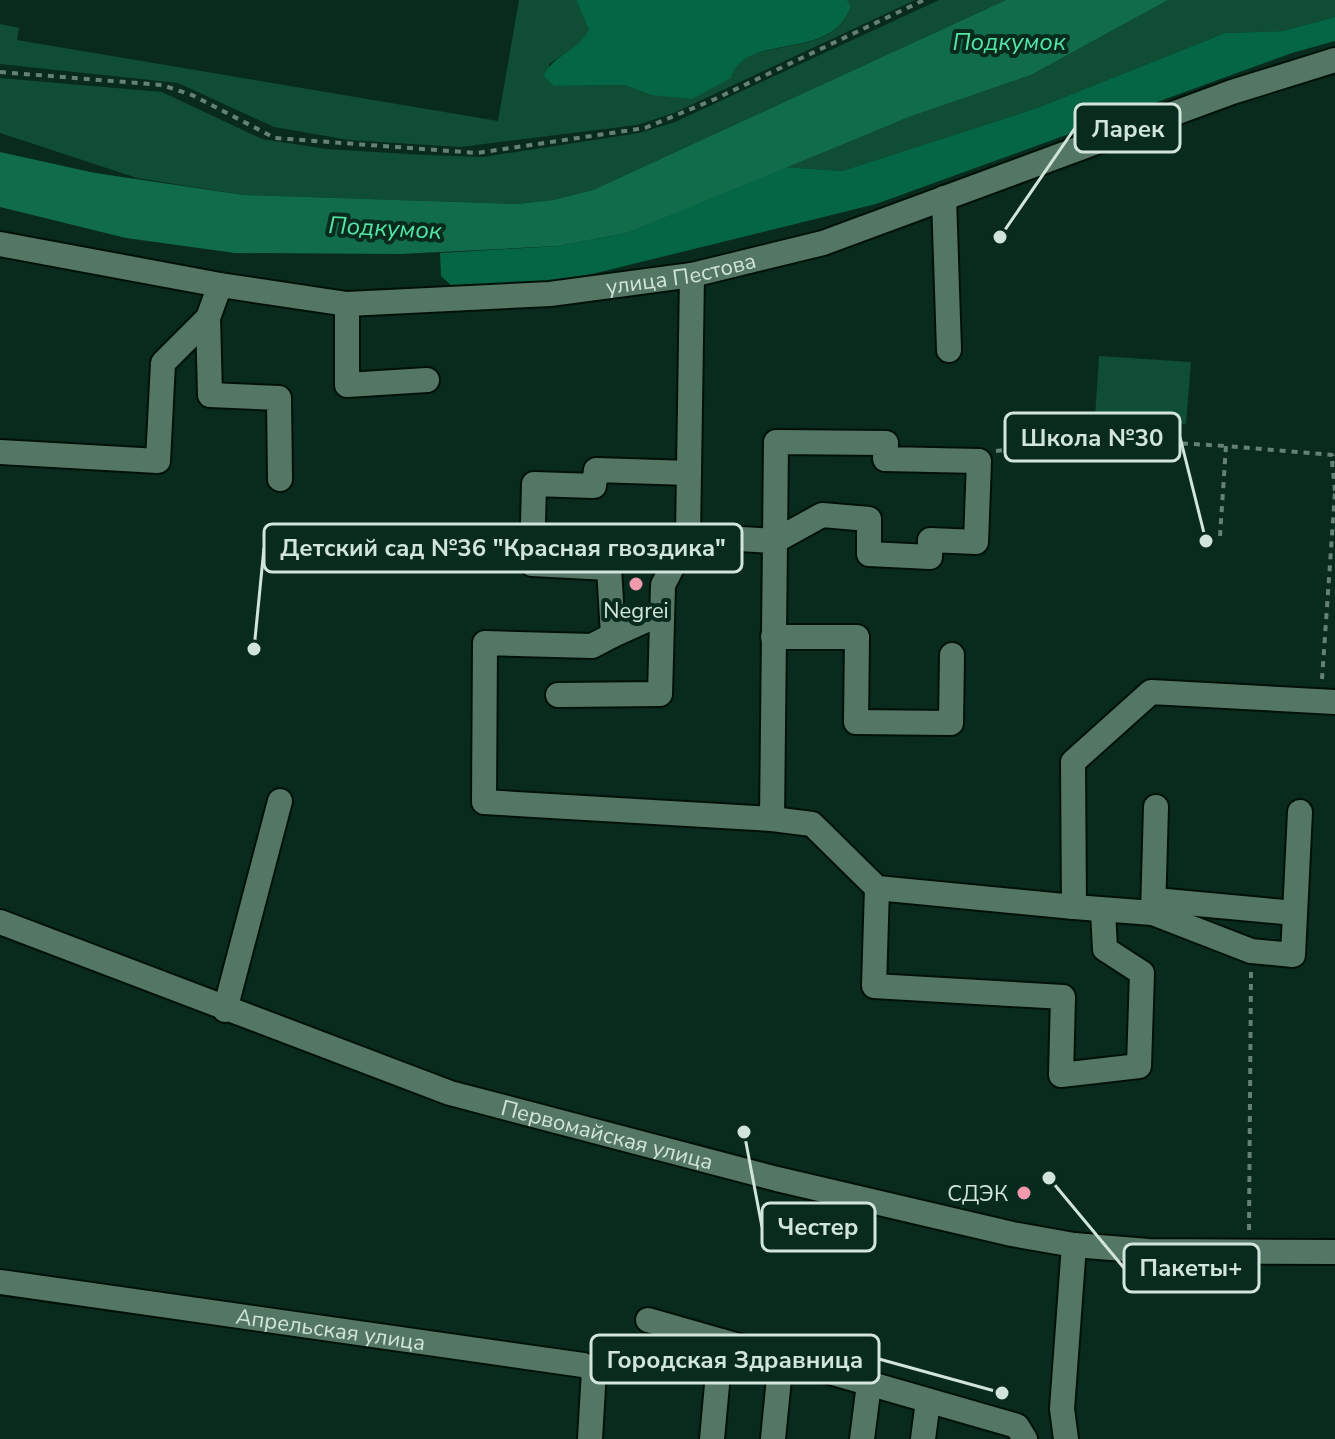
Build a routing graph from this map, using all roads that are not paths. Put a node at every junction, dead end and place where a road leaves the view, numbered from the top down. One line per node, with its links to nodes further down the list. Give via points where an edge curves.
1 (1334, 67): 2 (street, улица Пестова, via 1232,92)
2 (944, 198): 4 (street, улица Пестова, via 823,243); 8 (street)
3 (0, 244): 5 (street, улица Пестова)
4 (692, 275): 6 (street, улица Пестова, via 550,294); 11 (street)
5 (220, 285): 6 (street, улица Пестова); 7 (street)
6 (347, 304): 9 (street, via 347,385)
7 (208, 318): 10 (street, via 163,363 158,461); 12 (street, via 210,395 279,398)
8 (949, 350)
9 (427, 380)
10 (0, 452)
11 (689, 473): 13 (street); 16 (street, via 596,470 594,486 534,484 532,564 609,568)
12 (280, 479)
13 (688, 536): 14 (street); 15 (street, via 663,585)
14 (775, 541): 14 (street, via 776,442 886,443 885,459 979,461 976,542 930,540 930,557 869,554 869,519 822,515); 17 (street)
15 (662, 613): 16 (street); 19 (street, via 660,694)
16 (613, 635): 24 (street, via 592,646 485,643 484,802)
17 (773, 637): 18 (street, via 857,637 856,722 951,723); 24 (street)
18 (952, 655)
19 (558, 695)
20 (1328, 702): 26 (street, via 1151,692 1073,762)
21 (280, 801): 31 (street)
22 (1156, 807): 27 (street)
23 (1300, 812): 29 (street)
24 (772, 819): 25 (street, via 812,824)
25 (877, 888): 26 (street); 28 (street, via 874,986 1063,997 1061,1075 1139,1066 1142,973 1105,949)
26 (1074, 907): 28 (street)
27 (1154, 907): 28 (street); 29 (street); 29 (street, via 1251,951 1293,955)
28 (1103, 911)
29 (1295, 913)
30 (0, 922): 31 (street, Первомайская улица)
31 (225, 1010): 32 (street, Первомайская улица, via 450,1093 552,1122 943,1219)
32 (1074, 1245): 33 (street, Первомайская улица, via 1148,1251); 40 (street)
33 (1335, 1252)
34 (0, 1282): 42 (street, Апрельская улица, via 583,1365 594,1370)
35 (648, 1320): 36 (street)
36 (721, 1341): 37 (street); 43 (street)
37 (781, 1358): 38 (street); 44 (street)
38 (869, 1384): 39 (street); 45 (street)
39 (928, 1401): 41 (street, via 1017,1426); 46 (street)
40 (1061, 1436)
41 (1022, 1437)
42 (590, 1439)
43 (712, 1439)
44 (773, 1439)
45 (862, 1439)
46 (923, 1439)

